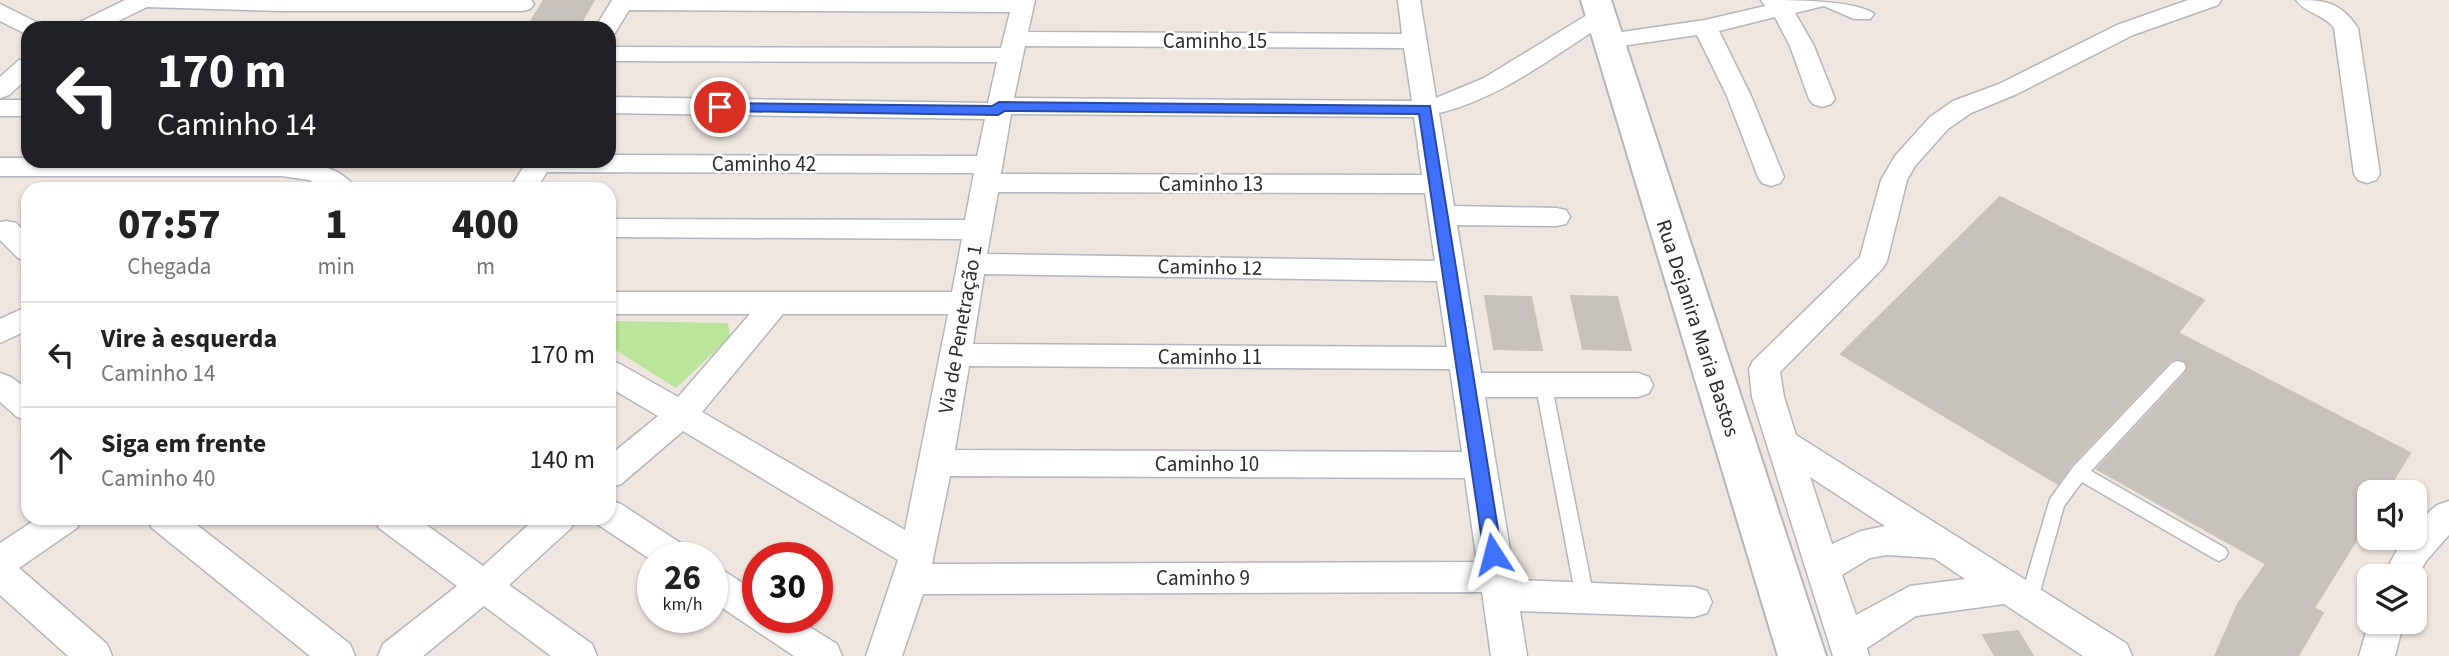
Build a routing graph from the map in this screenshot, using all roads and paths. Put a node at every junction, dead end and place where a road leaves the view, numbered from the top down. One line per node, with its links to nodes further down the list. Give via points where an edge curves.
1 (141, 0): 8 (street); 15 (street)
2 (1409, 0): 20 (street)
3 (1819, 0): 11 (street)
4 (1830, 0): 13 (street)
5 (2210, 0): 59 (street, via 2125,30 1962,107 1938,123 1904,162 1895,180 1874,261)
6 (2307, 0): 38 (street, via 2337,17 2346,28)
7 (622, 1): 9 (street); 17 (street)
8 (404, 2): 10 (street); 16 (street)
9 (1023, 3): 21 (street, Via de Penetração 1)
10 (522, 4)
11 (1777, 5): 19 (street); 25 (street)
12 (0, 11): 18 (street)
13 (1862, 14)
14 (1601, 19): 19 (street); 30 (street, via 1472,95); 62 (main road, Rua Dejanira Maria Bastos)
15 (100, 21)
16 (390, 21)
17 (611, 21)
18 (21, 23)
19 (1705, 27): 39 (street)
20 (1416, 41): 21 (street, Caminho 15); 30 (street)
21 (1012, 47): 22 (street, Caminho 15); 29 (street, Via de Penetração 1)
22 (616, 54)
23 (21, 71): 24 (street)
24 (0, 90)
25 (1822, 99)
26 (616, 105): 29 (street)
27 (0, 108): 28 (street)
28 (21, 108)
29 (998, 109): 30 (street); 37 (street, Via de Penetração 1)
30 (1425, 109): 43 (street)
31 (616, 164): 37 (street, Caminho 42)
32 (0, 167): 33 (street)
33 (21, 167)
34 (106, 168): 40 (street)
35 (279, 168): 41 (street)
36 (300, 168): 42 (street)
37 (987, 174): 43 (street, Caminho 13); 48 (street, Via de Penetração 1)
38 (2367, 174)
39 (1771, 177)
40 (123, 182)
41 (260, 182)
42 (332, 182)
43 (1437, 184): 44 (street)
44 (1441, 215): 45 (street); 51 (street)
45 (1556, 217)
46 (616, 228): 48 (street)
47 (6, 230): 49 (street)
48 (977, 230): 50 (street, Via de Penetração 1)
49 (21, 244)
50 (972, 264): 51 (street, Caminho 12); 53 (street, Via de Penetração 1)
51 (1449, 271): 60 (street)
52 (616, 303): 54 (street)
53 (965, 303): 54 (street); 57 (street, Via de Penetração 1)
54 (774, 305): 67 (street)
55 (21, 321): 56 (street)
56 (0, 332)
57 (957, 355): 60 (street, Caminho 11); 69 (street, Via de Penetração 1)
58 (2178, 367): 72 (lane)
59 (1764, 369): 62 (street); 68 (street)
60 (1465, 372): 65 (street, Caminho 11); 70 (street)
61 (616, 376): 67 (street)
62 (1714, 379): 102 (main road, Rua Dejanira Maria Bastos)
63 (1638, 384): 65 (street, Caminho 11)
64 (0, 385): 66 (street)
65 (1544, 387): 90 (lane)
66 (21, 402)
67 (682, 414): 71 (street); 84 (street)
68 (1783, 443): 80 (street); 85 (street)
69 (936, 463): 70 (street, Caminho 10); 84 (street, Via de Penetração 1)
70 (1479, 465): 88 (street)
71 (616, 469)
72 (2079, 472): 81 (lane); 89 (lane, via 2056,505)
73 (2449, 515): 83 (street)
74 (616, 519): 79 (street)
75 (55, 525): 82 (street)
76 (173, 525): 96 (street)
77 (401, 525): 87 (street)
78 (551, 525): 87 (street)
79 (652, 542)
80 (1943, 546): 85 (street, via 1906,539 1873,541 1844,552); 89 (street)
81 (2218, 553)
82 (0, 562)
83 (2404, 564)
84 (914, 567): 88 (street, Caminho 9); 100 (street, Via de Penetração 1)
85 (1823, 570): 94 (street)
86 (0, 573): 95 (street)
87 (485, 585): 97 (street); 98 (street)
88 (1498, 586): 90 (street, Caminho 9); 101 (street)
89 (2020, 594): 94 (street, via 1910,601 1881,617); 103 (street)
90 (1585, 598): 91 (street, Caminho 9)
91 (1694, 602)
92 (789, 633): 99 (street)
93 (2383, 634): 104 (street)
94 (1849, 649)
95 (94, 656)
96 (337, 656)
97 (396, 656)
98 (579, 656)
99 (824, 656)
100 (884, 656)
101 (1509, 656)
102 (1802, 656)
103 (2114, 656)
104 (2377, 656)

